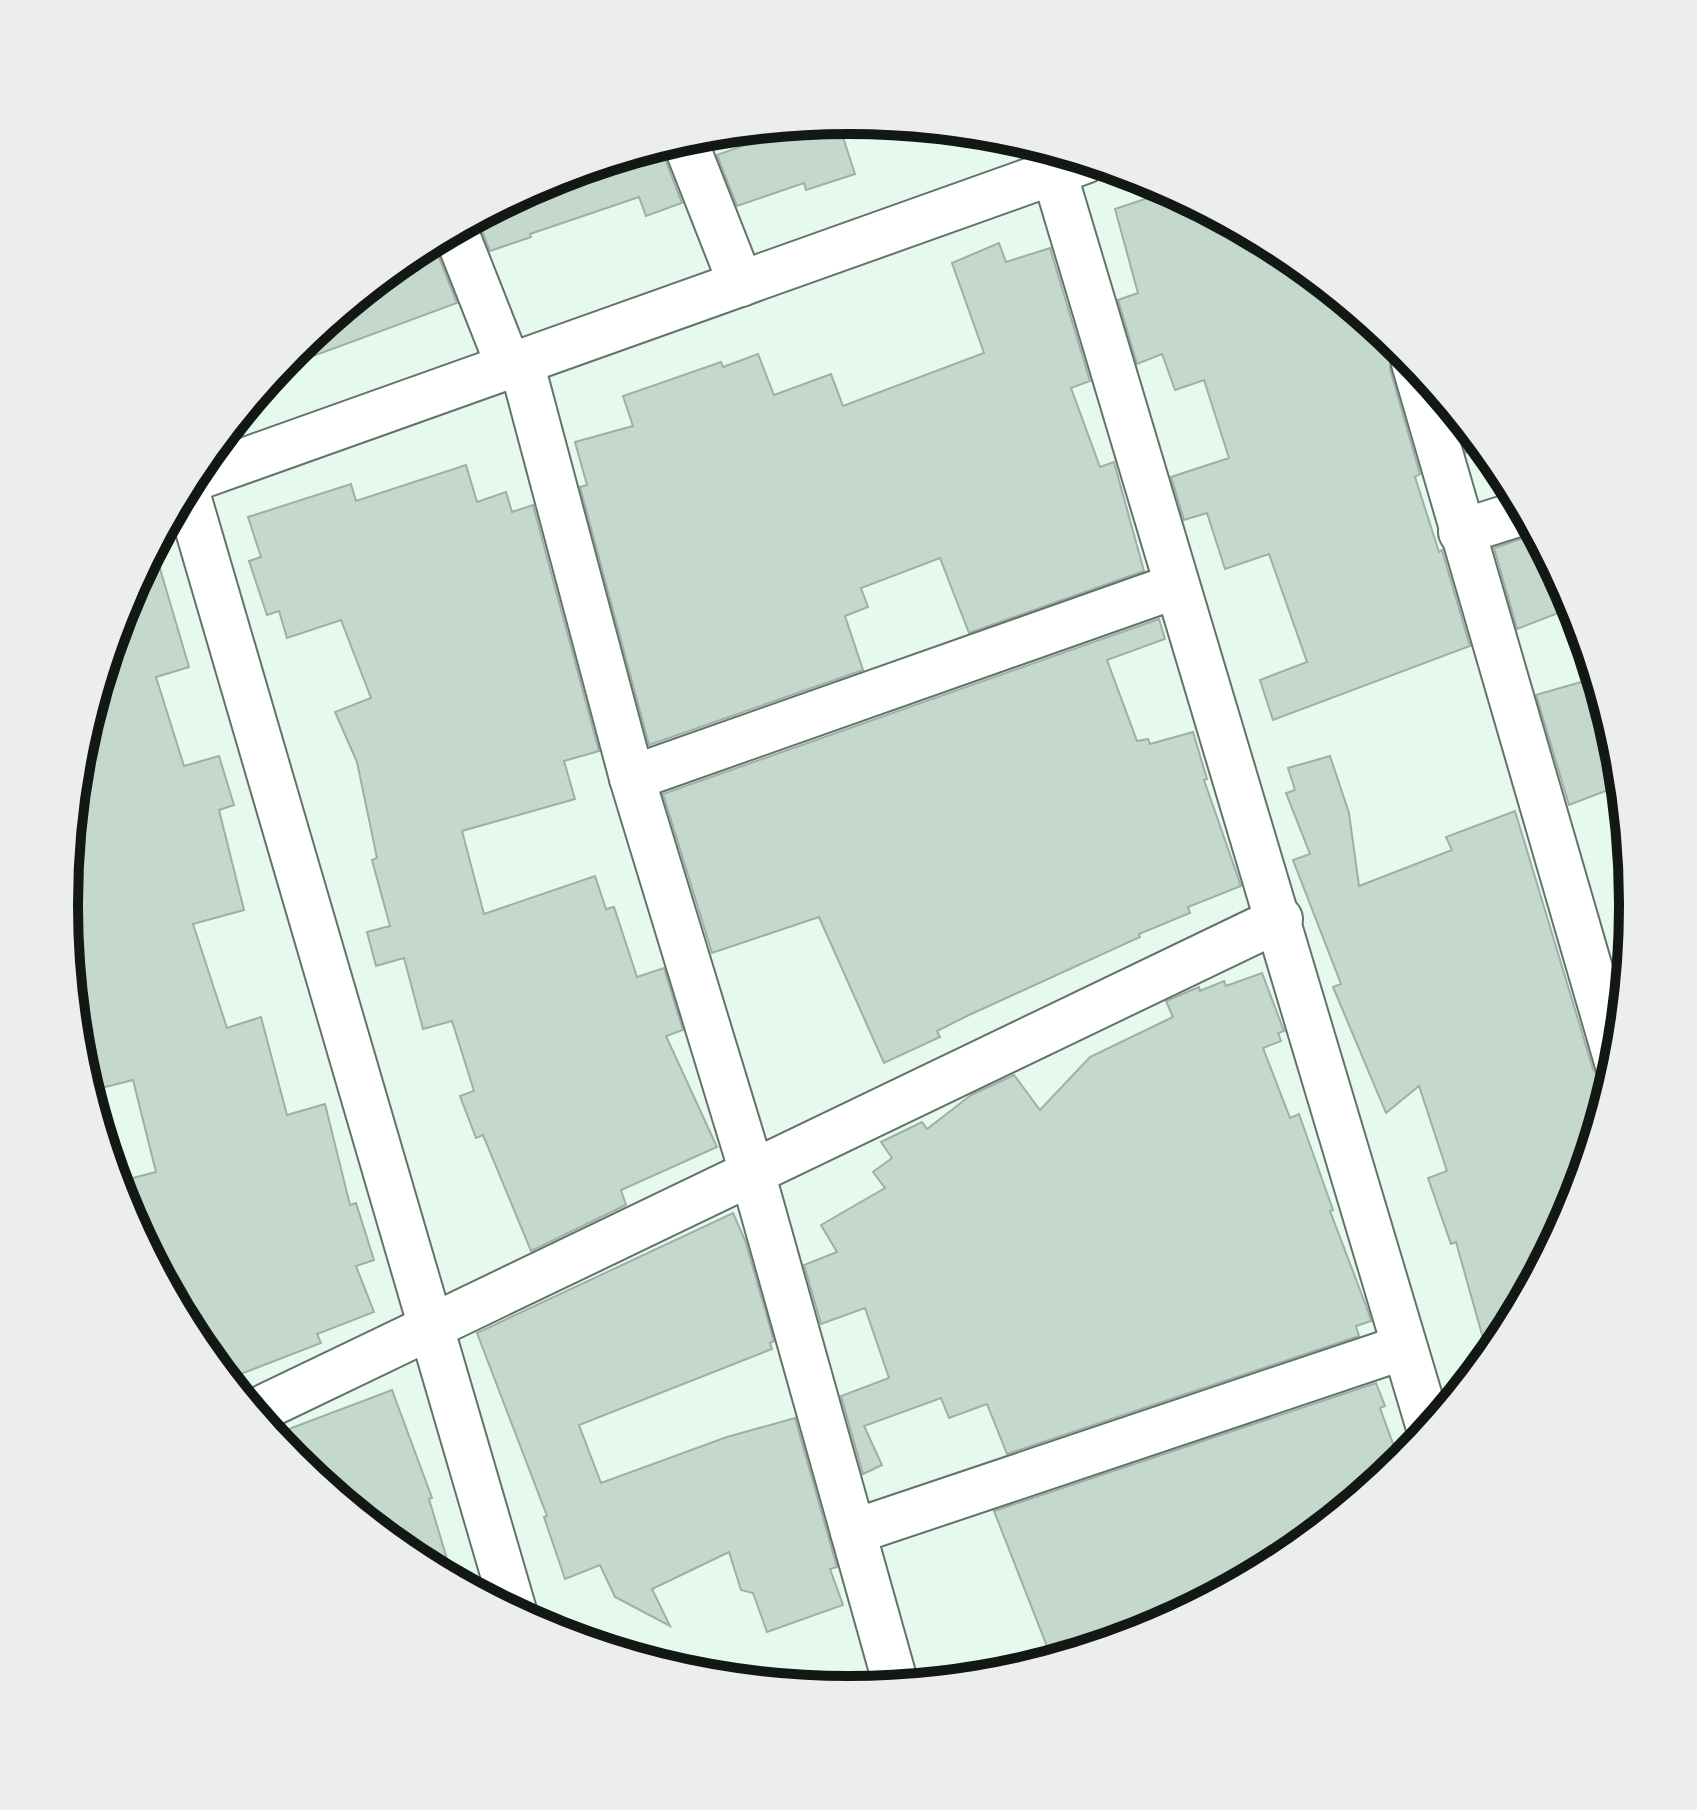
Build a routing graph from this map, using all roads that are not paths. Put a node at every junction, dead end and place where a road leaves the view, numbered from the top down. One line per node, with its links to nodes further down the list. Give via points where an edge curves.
1 (689, 151): 5 (street)
2 (1055, 163): 5 (street)
3 (1063, 166): 12 (street)
4 (460, 240): 6 (street)
5 (741, 284): 6 (street)
6 (515, 364): 8 (street); 13 (street)
7 (1422, 390): 11 (street)
8 (211, 472)
9 (191, 505): 17 (street)
10 (1513, 515): 11 (street)
11 (1461, 532): 15 (street)
12 (1176, 586): 13 (street); 14 (street)
13 (632, 778): 16 (street)
14 (1280, 919): 16 (street); 18 (street)
15 (1608, 1031)
16 (752, 1172): 17 (street); 21 (street)
17 (428, 1327): 19 (street); 22 (street)
18 (1404, 1347): 20 (street); 21 (street)
19 (264, 1407)
20 (1425, 1416)
21 (853, 1532): 23 (street)
22 (510, 1597)
23 (893, 1674)

